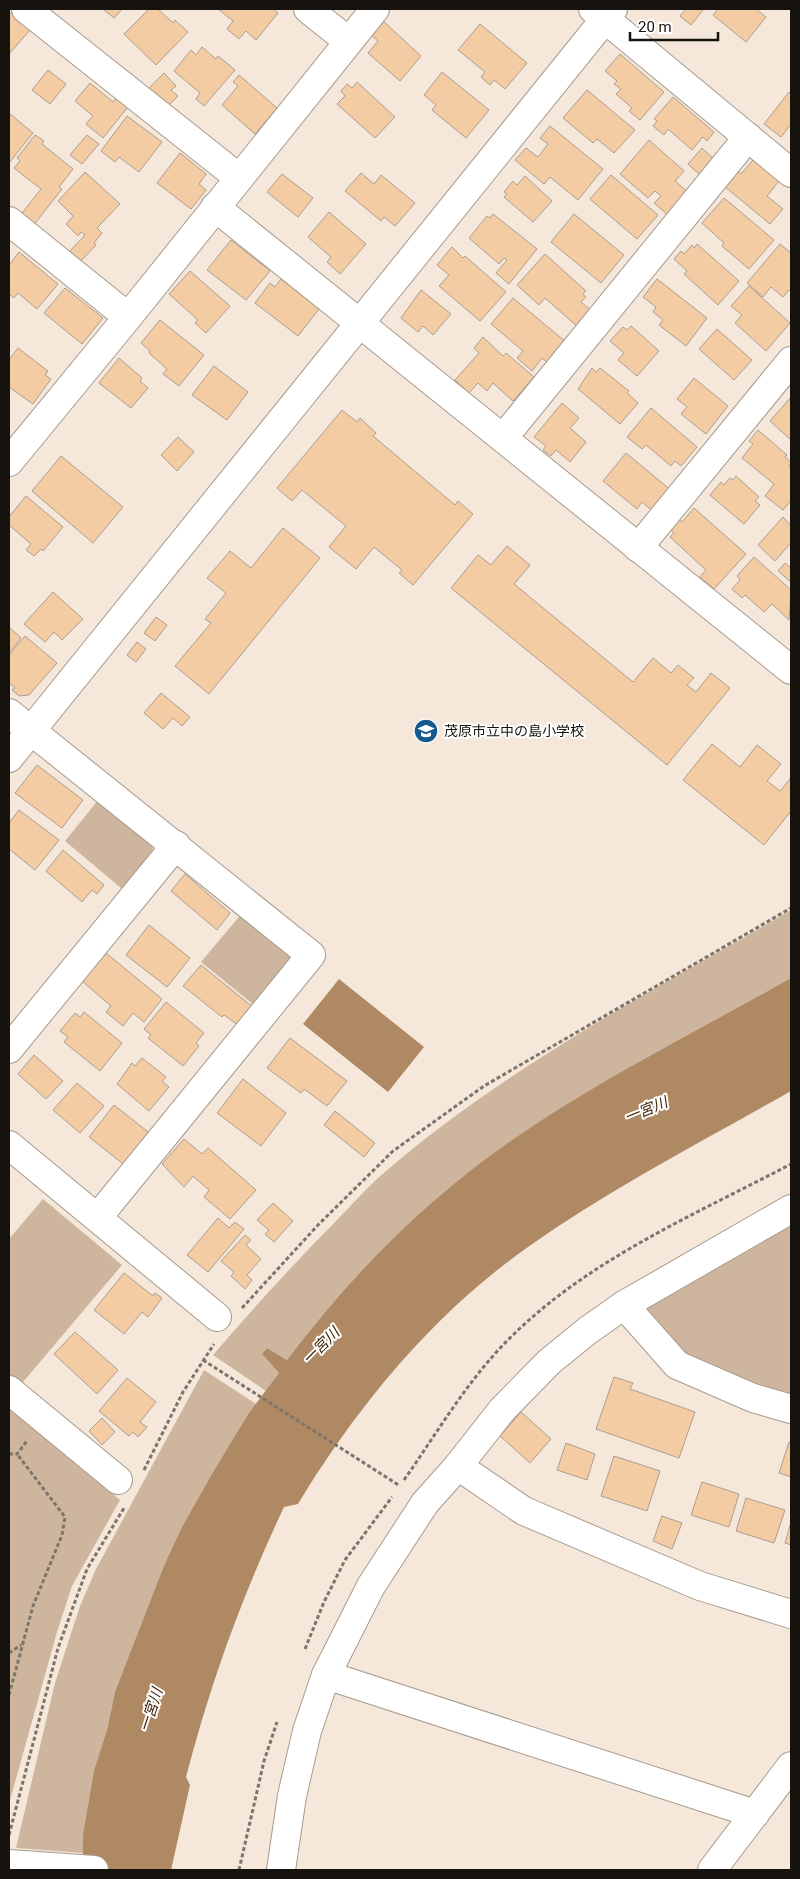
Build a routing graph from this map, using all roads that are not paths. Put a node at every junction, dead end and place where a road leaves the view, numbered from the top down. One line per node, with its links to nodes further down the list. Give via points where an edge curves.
1 (26, 9): 8 (street)
2 (308, 9): 5 (street)
3 (375, 9): 5 (street)
4 (604, 12): 6 (street); 12 (street)
5 (348, 41): 8 (street)
6 (748, 137): 7 (street); 14 (street)
7 (791, 173)
8 (239, 178): 9 (street)
9 (215, 207): 11 (street); 12 (street)
10 (9, 221): 11 (street)
11 (128, 317): 15 (street)
12 (360, 322): 14 (street); 19 (street)
13 (791, 361): 16 (street)
14 (504, 437): 16 (street)
15 (11, 454)
16 (638, 548): 17 (street)
17 (787, 656)
18 (9, 713): 19 (street)
19 (31, 731): 20 (street); 21 (street)
20 (9, 758)
21 (176, 844): 22 (street); 25 (street, via 311,955)
22 (9, 1049)
23 (9, 1145): 25 (street)
24 (791, 1209): 26 (street)
25 (98, 1217): 27 (street)
26 (624, 1306): 29 (street, via 677,1365 753,1398); 30 (street, via 549,1362 502,1410)
27 (226, 1321)
28 (9, 1390): 31 (street)
29 (791, 1409)
30 (458, 1466): 32 (street, via 524,1511 700,1586); 33 (street, via 425,1503 371,1586)
31 (129, 1487)
32 (791, 1614)
33 (326, 1675): 35 (street); 38 (street, via 292,1796)
34 (791, 1766): 35 (street)
35 (755, 1814): 39 (street)
36 (9, 1864): 37 (street)
37 (94, 1870)
38 (281, 1870)
39 (712, 1870)

